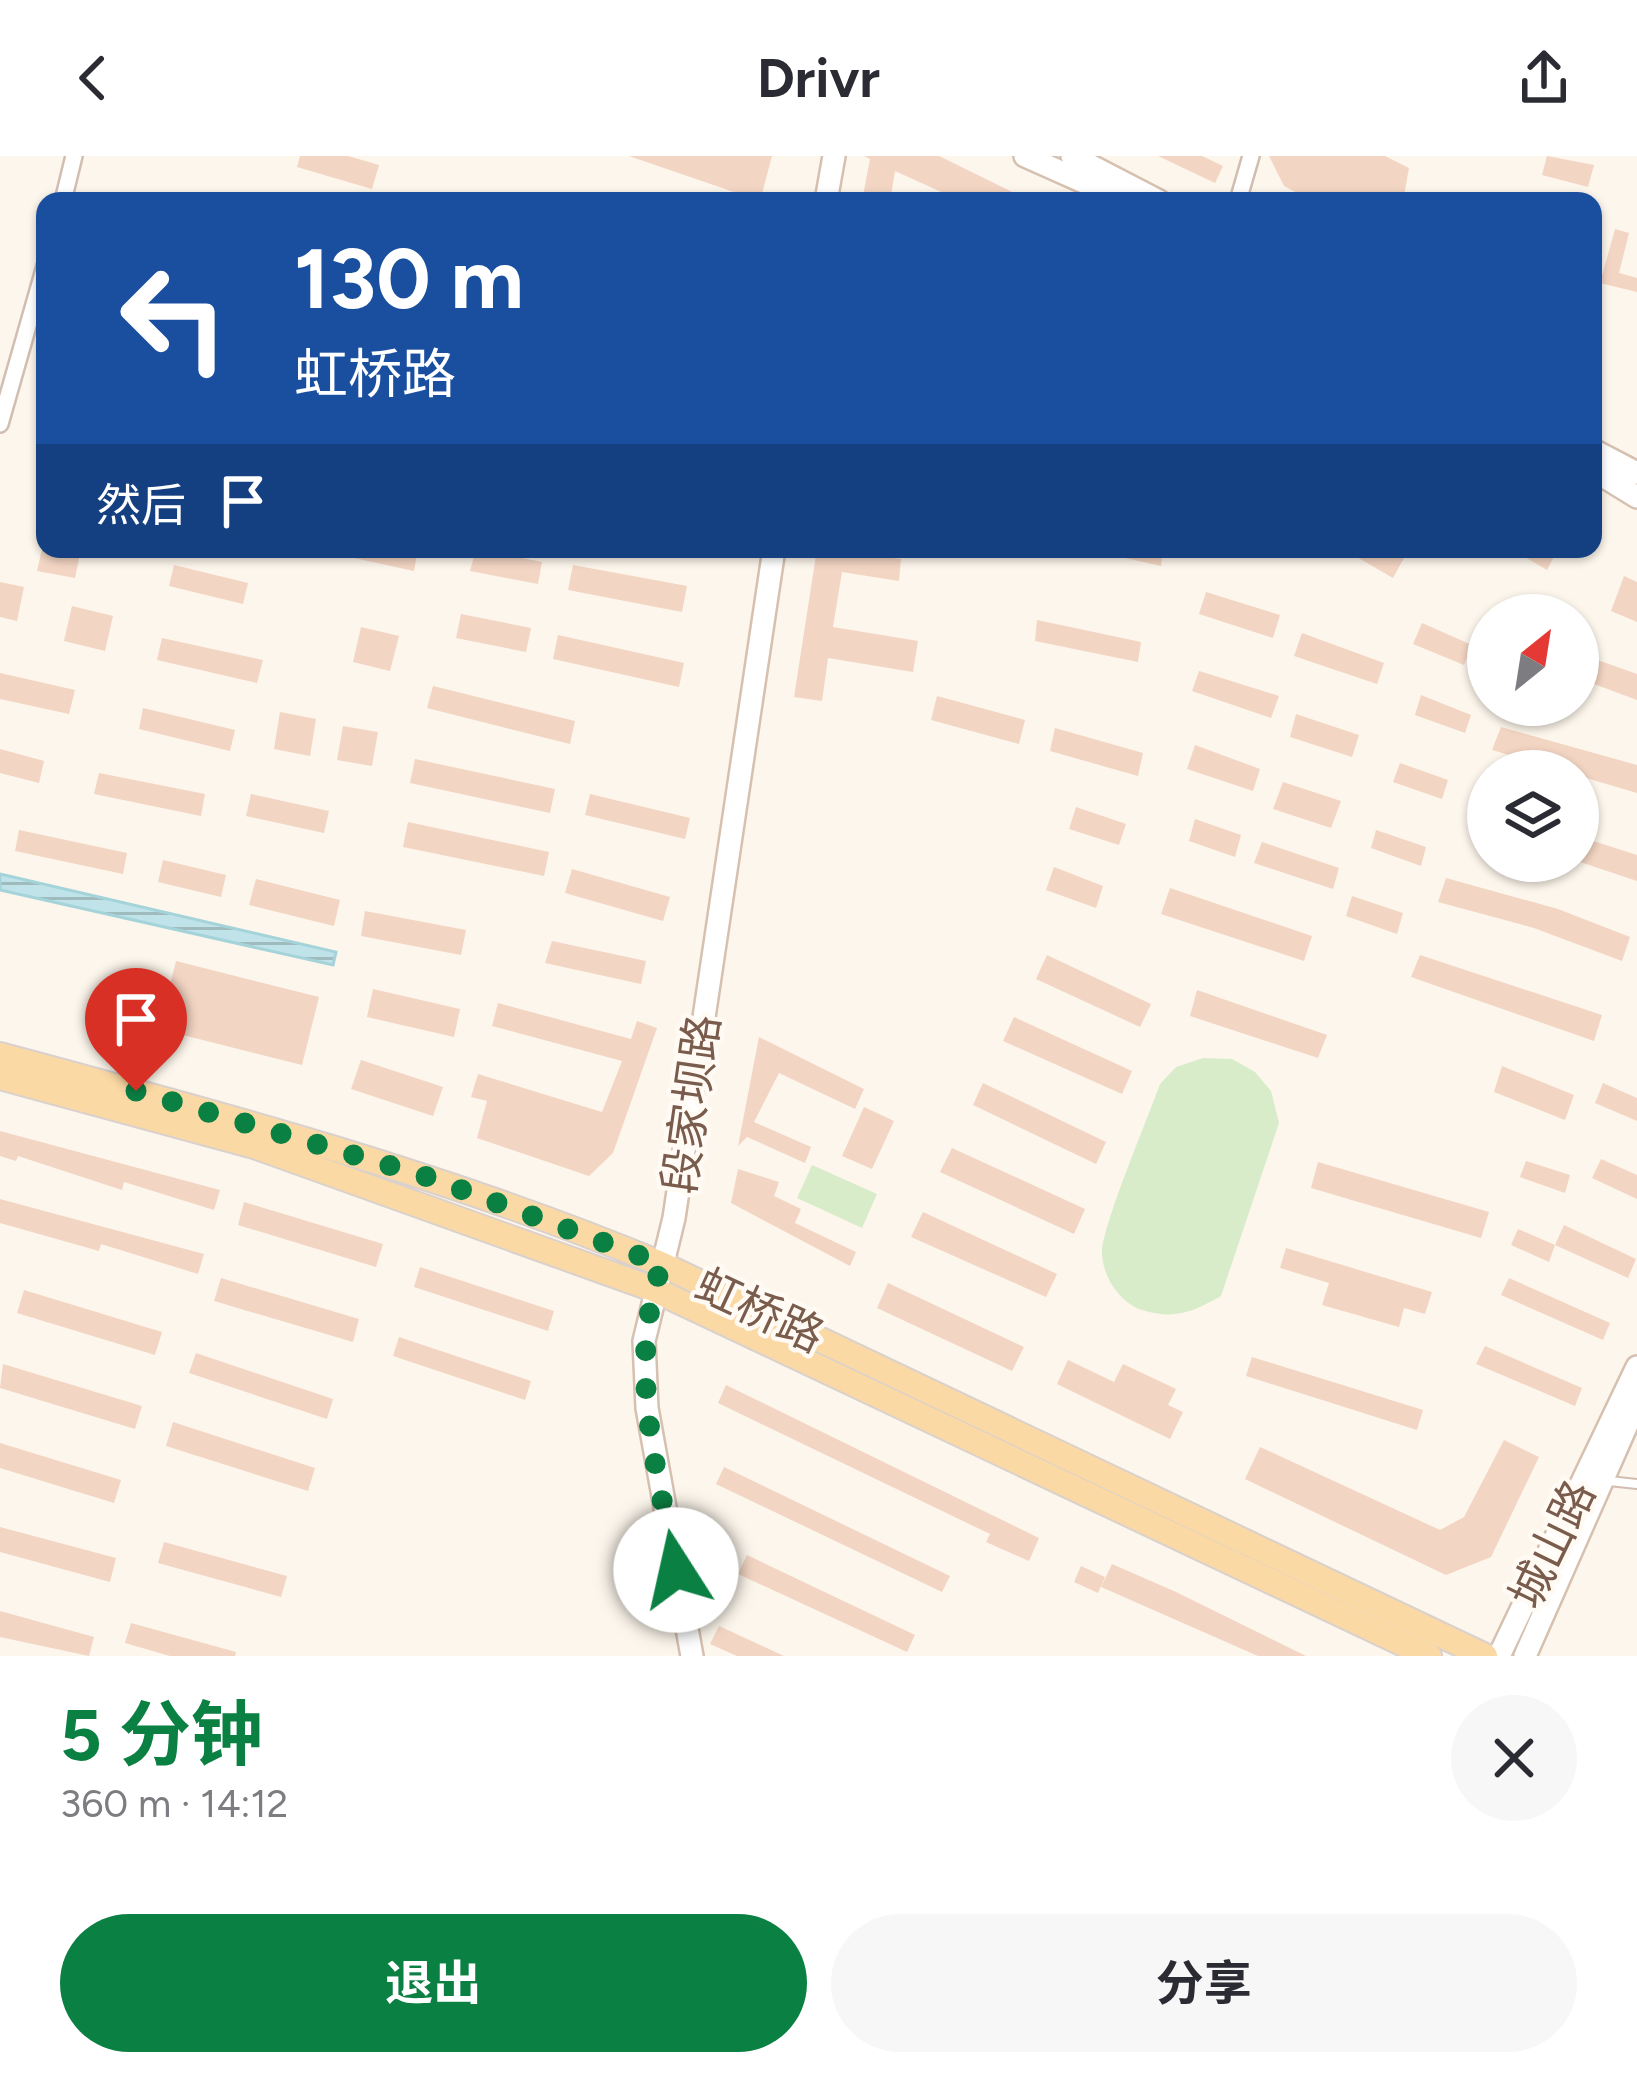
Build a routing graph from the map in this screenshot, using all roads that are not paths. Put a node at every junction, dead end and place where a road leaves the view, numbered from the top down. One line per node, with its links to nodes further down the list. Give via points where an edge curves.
1 (74, 156): 6 (street)
2 (834, 156): 7 (street)
3 (1025, 156): 8 (street)
4 (1072, 156): 9 (street)
5 (1251, 156): 10 (street)
6 (65, 192)
7 (828, 192)
8 (1106, 192)
9 (1142, 192)
10 (1241, 192)
11 (36, 298): 12 (street)
12 (0, 424)
13 (1602, 455): 14 (street)
14 (1637, 473)
15 (1602, 475): 16 (street)
16 (1637, 496)
17 (773, 558): 20 (street, 段家坝路, via 674,1218)
18 (0, 1055): 20 (main road, 虹桥路, via 422,1175)
19 (0, 1077): 20 (main road, 虹桥路, via 254,1146)
20 (657, 1276): 25 (street, 段家坝路, via 644,1342 647,1408); 26 (main road, 虹桥路); 27 (main road, 虹桥路)
21 (1637, 1367): 22 (street, 城山路)
22 (1634, 1396): 23 (street, 城山路)
23 (1594, 1476): 24 (lane); 28 (street, 城山路); 29 (street, 城山路)
24 (1637, 1484)
25 (692, 1656)
26 (1429, 1656)
27 (1485, 1656)
28 (1498, 1656)
29 (1525, 1656)

